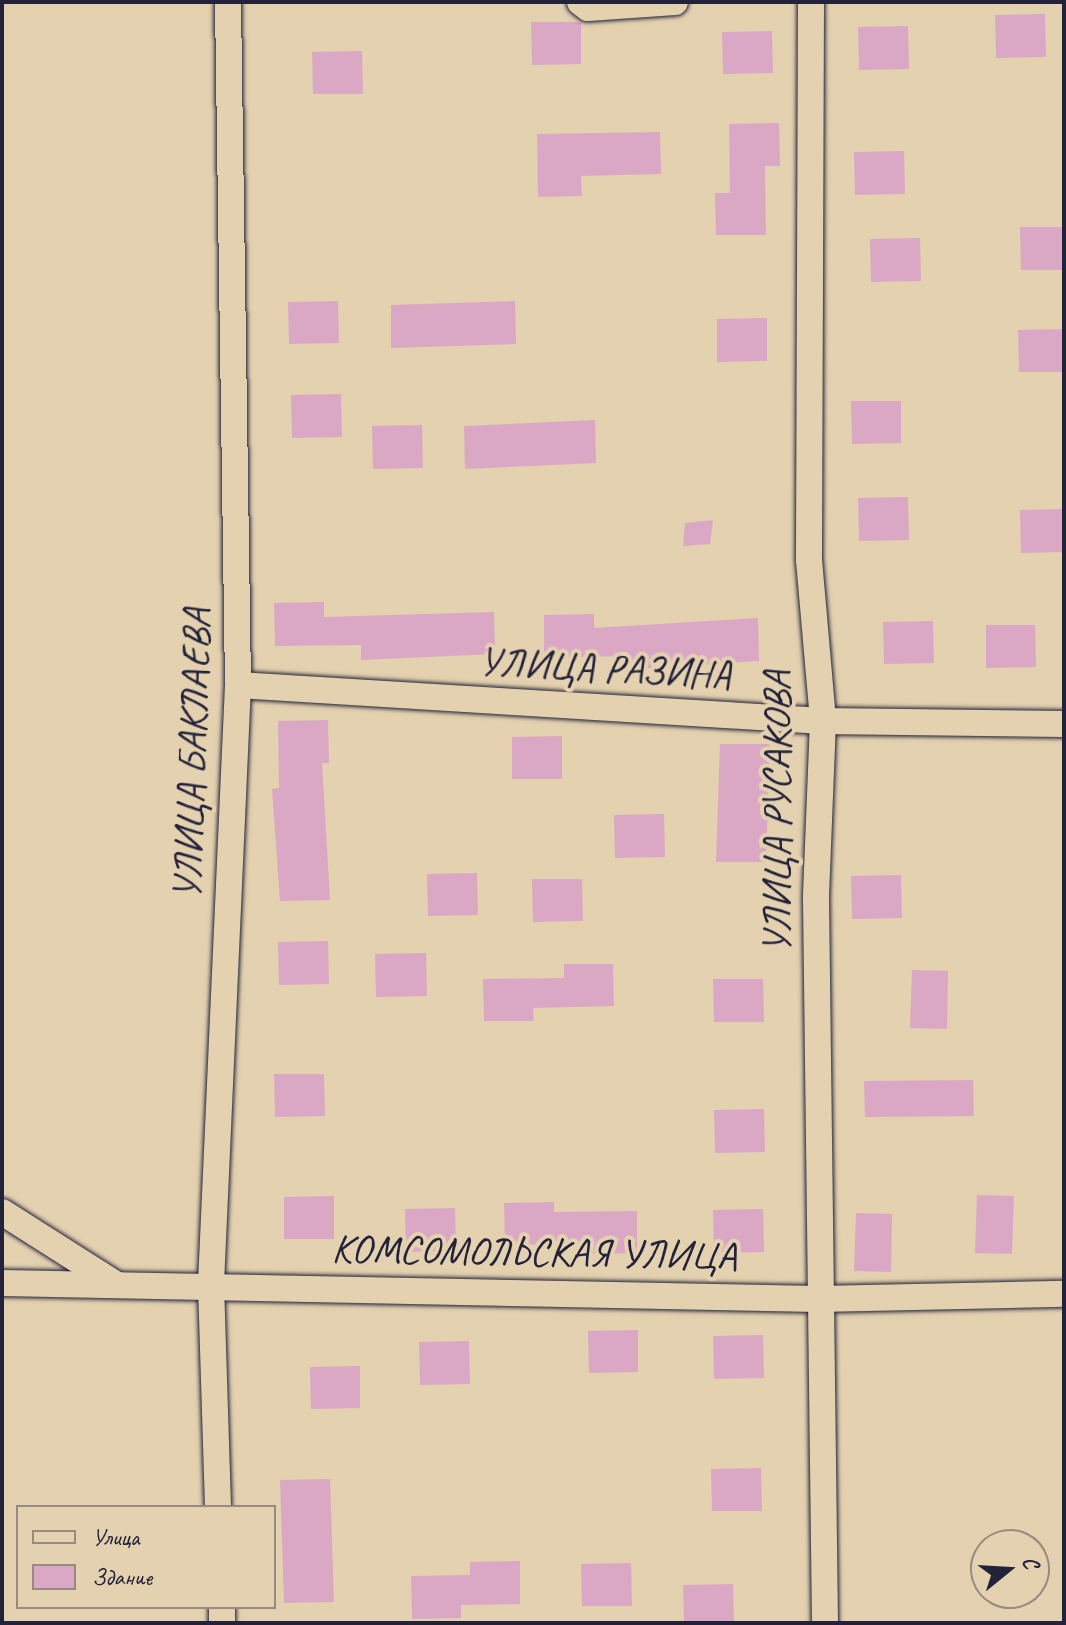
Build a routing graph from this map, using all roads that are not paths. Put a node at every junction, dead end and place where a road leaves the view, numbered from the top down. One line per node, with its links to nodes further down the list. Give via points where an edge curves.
1 (228, 2): 5 (street, УЛИЦА БАКЛАЕВА)
2 (580, 2): 3 (street, via 588,8)
3 (675, 2)
4 (811, 2): 6 (street, УЛИЦА РУСАКОВА, via 809,560)
5 (238, 685): 6 (street, УЛИЦА РАЗИНА); 11 (street, УЛИЦА БАКЛАЕВА)
6 (823, 721): 7 (street, УЛИЦА РАЗИНА); 13 (street, УЛИЦА РУСАКОВА, via 816,898)
7 (1064, 724)
8 (2, 1212): 10 (street)
9 (2, 1283): 10 (street, КОМСОМОЛЬСКАЯ УЛИЦА)
10 (114, 1283): 11 (street, КОМСОМОЛЬСКАЯ УЛИЦА)
11 (211, 1284): 13 (street, КОМСОМОЛЬСКАЯ УЛИЦА); 14 (street, УЛИЦА БАКЛАЕВА)
12 (1064, 1294): 13 (street, КОМСОМОЛЬСКАЯ УЛИЦА)
13 (818, 1299): 15 (street, УЛИЦА РУСАКОВА)
14 (218, 1505)
15 (825, 1623)

